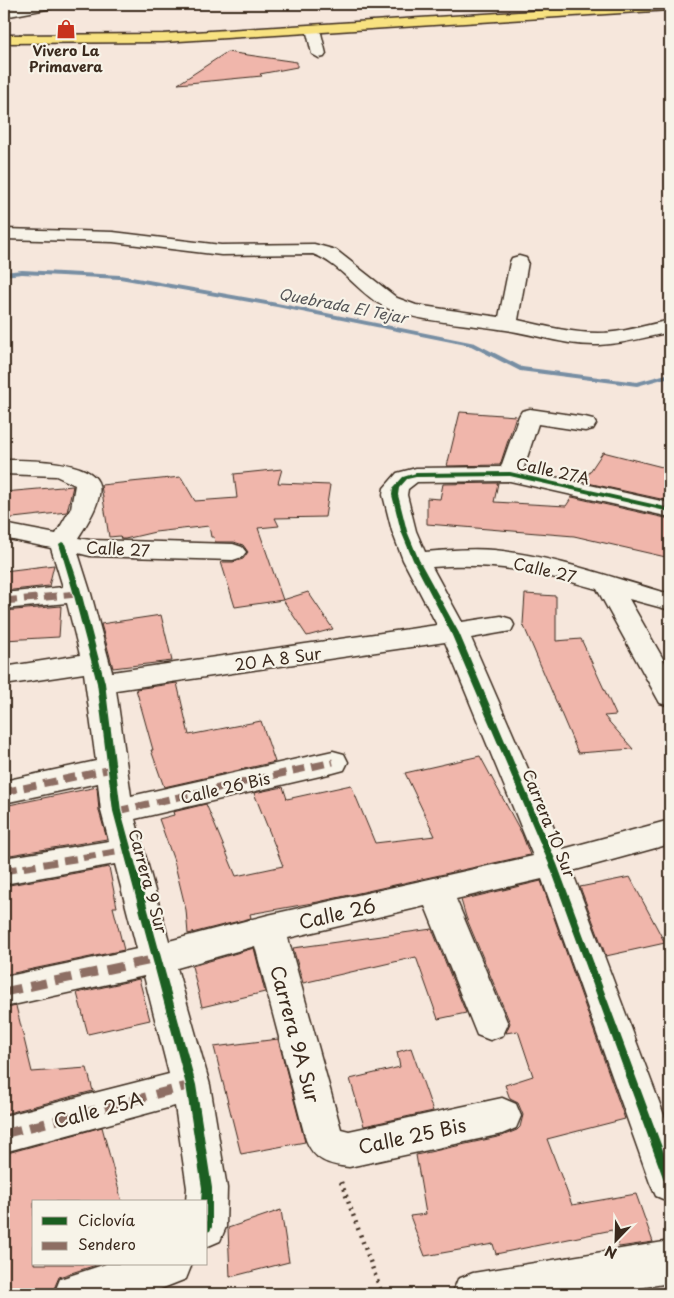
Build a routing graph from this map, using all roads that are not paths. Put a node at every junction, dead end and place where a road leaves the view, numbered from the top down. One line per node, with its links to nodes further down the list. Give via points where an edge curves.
1 (52, 4): 4 (street)
2 (670, 6): 6 (highway, via 163,38)
3 (670, 12): 5 (highway)
4 (4, 13)
5 (314, 33): 7 (highway, via 177,42); 8 (street)
6 (4, 39)
7 (4, 46)
8 (319, 54)
9 (4, 234): 11 (street, via 113,237 221,250 314,250 330,254 390,302 413,310)
10 (519, 262): 11 (street)
11 (507, 324): 12 (street, via 568,337 599,339)
12 (670, 326)
13 (585, 424): 15 (street, via 530,416)
14 (4, 467): 19 (street, via 48,468 77,474 87,483 88,498)
15 (510, 474): 16 (street, Calle 27A, via 416,476); 17 (street, Calle 27A)
16 (400, 481): 21 (street, Carrera 10 Sur, via 395,496)
17 (670, 510)
18 (4, 531): 19 (street, Calle 27)
19 (62, 544): 20 (street, Calle 27, via 118,550); 23 (street, Carrera 9 Sur)
20 (233, 552)
21 (416, 560): 22 (street, Calle 27, via 502,559); 27 (street, Carrera 10 Sur)
22 (608, 585): 25 (street, Calle 27); 30 (street)
23 (78, 594): 24 (street); 28 (street, Carrera 9 Sur)
24 (4, 601)
25 (670, 602)
26 (501, 625): 27 (street, 20 A 8 Sur)
27 (455, 633): 28 (street, 20 A 8 Sur); 37 (street, Carrera 10 Sur)
28 (97, 672): 29 (street, 20 A 8 Sur); 32 (street, Carrera 9 Sur)
29 (4, 676)
30 (670, 696)
31 (333, 762): 34 (street, Calle 26 Bis)
32 (112, 769): 33 (street); 34 (street, Carrera 9 Sur)
33 (4, 792)
34 (117, 811): 36 (street, Carrera 9 Sur)
35 (670, 832): 37 (street, Calle 26)
36 (127, 850): 38 (street); 41 (street, Carrera 9 Sur)
37 (553, 864): 39 (street, Calle 26); 48 (street, Carrera 10 Sur)
38 (4, 871)
39 (436, 891): 40 (street, Calle 26); 43 (street)
40 (268, 929): 41 (street, Calle 26); 47 (street, Carrera 9A Sur)
41 (156, 959): 42 (street, Calle 26); 44 (street, Carrera 9 Sur)
42 (4, 992)
43 (490, 1024)
44 (192, 1085): 46 (street, Calle 25A); 49 (street, Carrera 9 Sur)
45 (502, 1116): 47 (street, Calle 25 Bis, via 350,1149 338,1148)
46 (4, 1134)
47 (325, 1140)
48 (670, 1183)
49 (207, 1200)
50 (670, 1262): 53 (street)
51 (167, 1266): 52 (street)
52 (75, 1294)
53 (473, 1294)

